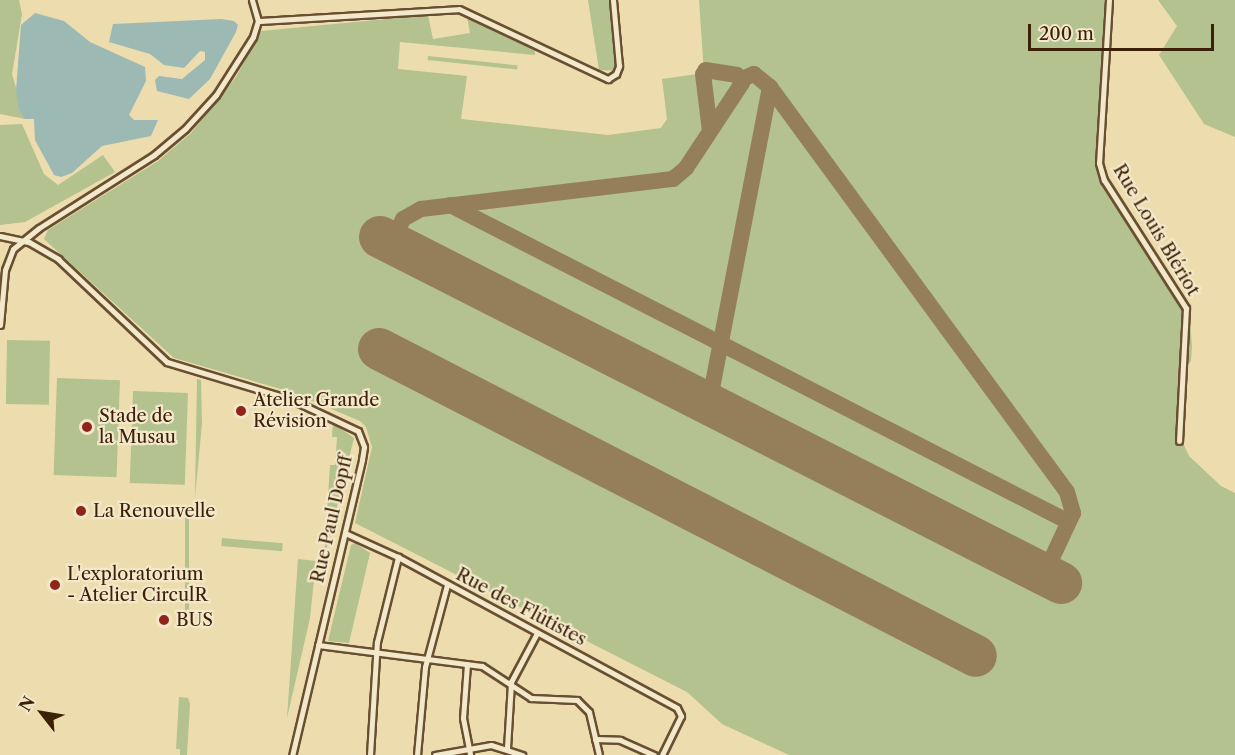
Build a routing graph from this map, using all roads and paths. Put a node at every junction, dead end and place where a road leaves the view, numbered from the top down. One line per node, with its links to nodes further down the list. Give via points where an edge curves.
1 (252, 0): 4 (street)
2 (613, 0): 4 (street, via 619,50 614,76 605,79 459,9)
3 (1109, 0): 8 (street, Rue Louis Blériot, via 1098,163 1104,180 1186,308)
4 (258, 21): 6 (street, via 249,44 216,95 185,129 154,155)
5 (0, 236): 6 (street, Rue Paul Dopff)
6 (22, 240): 7 (street, via 12,249 6,264); 9 (street, Rue Paul Dopff, via 58,259 167,362 290,399 352,425 364,447)
7 (0, 325)
8 (1179, 441)
9 (345, 533): 10 (street, Rue des Flûtistes); 13 (street, Rue Paul Dopff)
10 (398, 557): 11 (street, Rue des Flûtistes); 14 (street)
11 (447, 585): 12 (street, Rue des Flûtistes); 15 (street)
12 (537, 633): 17 (street); 28 (street, Rue des Flûtistes, via 681,712)
13 (318, 645): 14 (street); 21 (street, Rue Paul Dopff)
14 (377, 652): 15 (street); 22 (street)
15 (427, 658): 16 (street); 23 (street)
16 (467, 664): 17 (street, via 490,669); 20 (street, via 464,718)
17 (510, 686): 18 (street, via 535,699 581,701 590,712); 19 (street)
18 (595, 739): 26 (street); 27 (street, via 620,740)
19 (507, 748): 20 (street, via 491,745); 25 (street)
20 (469, 752): 24 (street)
21 (292, 755)
22 (370, 755)
23 (417, 755)
24 (435, 755)
25 (522, 755)
26 (599, 755)
27 (654, 755)
28 (662, 755)

